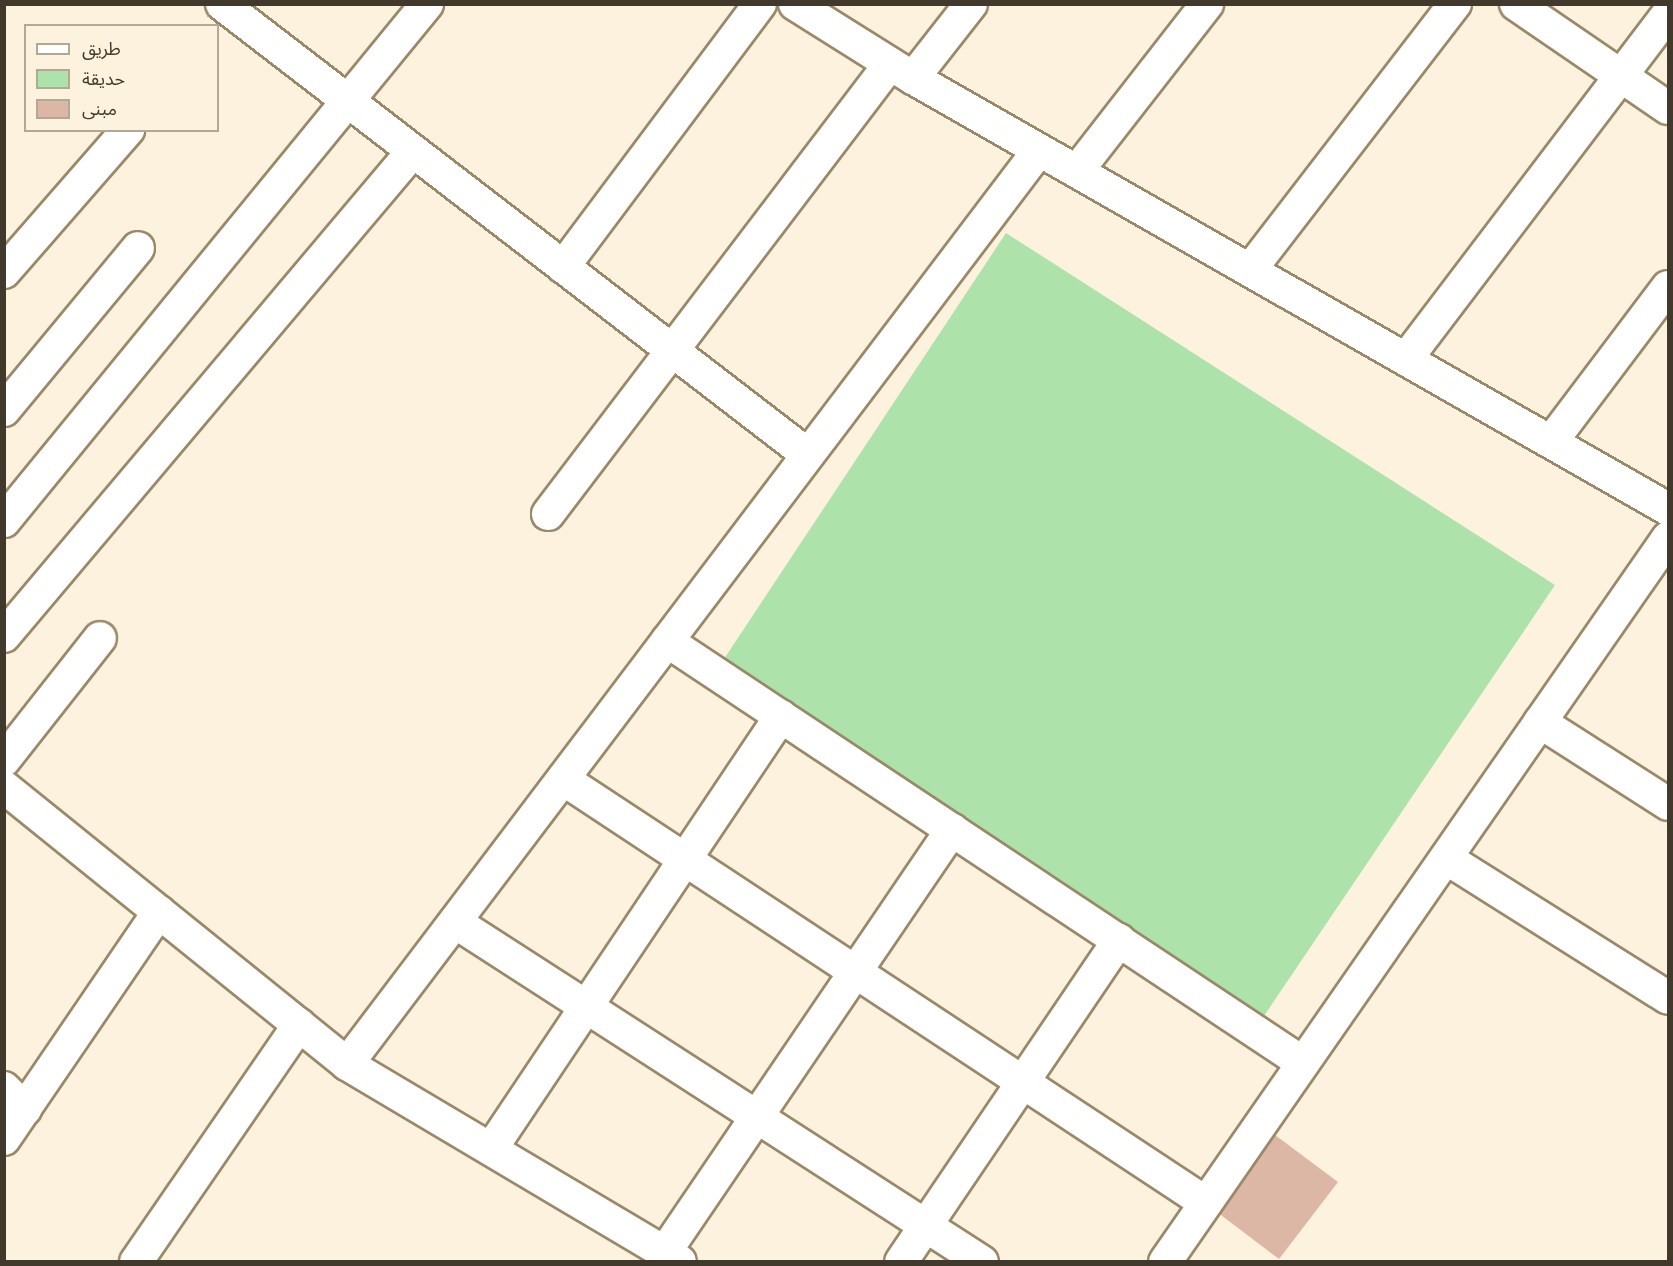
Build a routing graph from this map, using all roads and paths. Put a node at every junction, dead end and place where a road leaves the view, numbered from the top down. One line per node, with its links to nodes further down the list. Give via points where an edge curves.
1 (426, 4): 12 (street)
2 (760, 4): 19 (street)
3 (795, 4): 10 (street)
4 (971, 4): 10 (street)
5 (1206, 4): 17 (street)
6 (1455, 4): 20 (street)
7 (1516, 4): 11 (street)
8 (1668, 14): 11 (street)
9 (224, 15): 12 (street)
10 (902, 71): 15 (street); 23 (street)
11 (1621, 76): 13 (street); 24 (street)
12 (348, 101): 16 (street); 30 (street)
13 (1668, 108)
14 (126, 132): 21 (street)
15 (1039, 150): 17 (street); 27 (street)
16 (413, 151): 19 (street); 32 (street)
17 (1077, 171): 20 (street)
18 (138, 248): 25 (street)
19 (563, 267): 23 (street)
20 (1250, 270): 24 (street)
21 (4, 272)
22 (1668, 286): 26 (street)
23 (672, 351): 27 (street); 29 (street)
24 (1406, 359): 26 (street)
25 (4, 410)
26 (1551, 442): 28 (street)
27 (808, 455): 34 (street)
28 (1668, 509)
29 (548, 514)
30 (4, 521)
31 (1668, 538): 36 (street)
32 (4, 636)
33 (100, 638): 37 (street)
34 (667, 641): 35 (street); 38 (street)
35 (780, 716): 41 (street); 43 (street)
36 (1540, 722): 40 (street); 42 (street)
37 (4, 760)
38 (563, 779): 43 (street); 45 (street)
39 (4, 788): 44 (street)
40 (1668, 804)
41 (952, 830): 46 (street); 47 (street)
42 (1446, 858): 48 (street); 51 (street)
43 (685, 860): 47 (street); 49 (street)
44 (159, 912): 50 (street); 54 (street)
45 (455, 922): 49 (street); 52 (street)
46 (1119, 940): 51 (street); 53 (street)
47 (855, 972): 53 (street); 55 (street)
48 (1668, 998)
49 (586, 1007): 55 (street); 57 (street)
50 (299, 1025): 52 (street); 61 (street)
51 (1304, 1063): 58 (street)
52 (347, 1064): 57 (street)
53 (1023, 1082): 58 (street); 59 (street)
54 (15, 1098): 56 (street)
55 (756, 1116): 59 (street); 60 (street)
56 (4, 1139)
57 (491, 1149): 60 (street)
58 (1206, 1203): 64 (street)
59 (926, 1225): 62 (street); 63 (street)
60 (675, 1252)
61 (136, 1262)
62 (901, 1262)
63 (982, 1262)
64 (1165, 1262)

